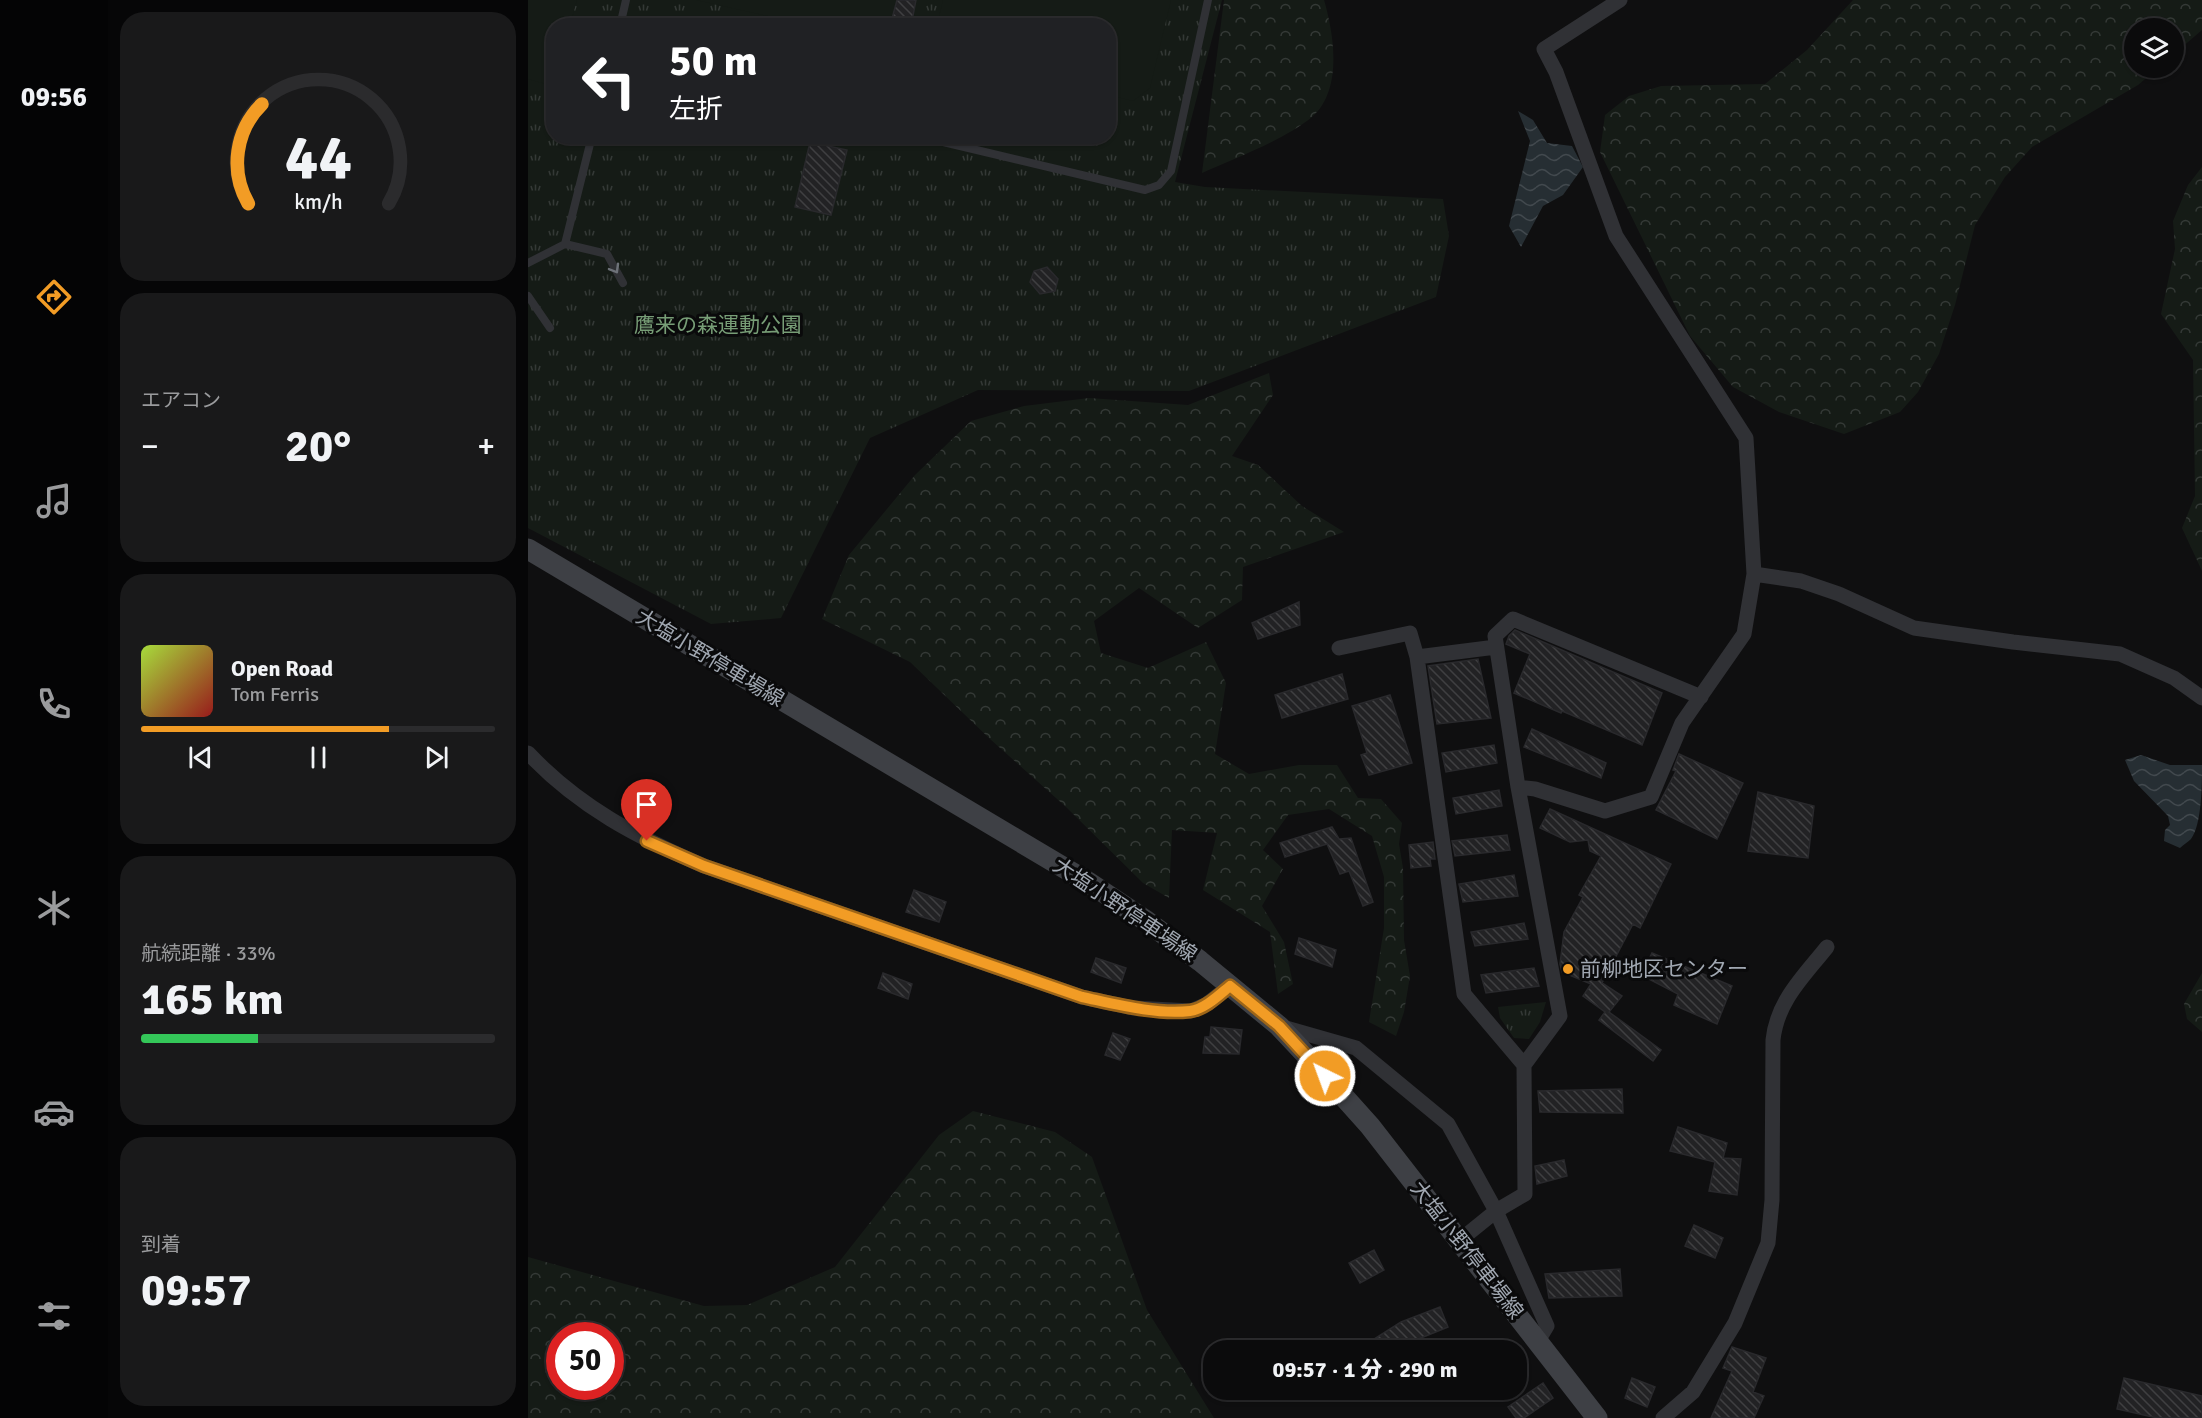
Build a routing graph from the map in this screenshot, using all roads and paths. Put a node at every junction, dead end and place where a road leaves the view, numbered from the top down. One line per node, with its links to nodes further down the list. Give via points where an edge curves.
1 (626, 0): 4 (lane)
2 (1208, 0): 6 (lane, via 1171,171 1159,185 1145,190)
3 (1620, 0): 13 (street, via 1544,49 1616,236 1746,438)
4 (622, 18)
5 (590, 144): 7 (lane)
6 (952, 144)
7 (565, 244): 8 (lane); 9 (lane, one-way to 9, via 607,254)
8 (528, 263)
9 (623, 283)
10 (528, 296): 11 (lane)
11 (550, 328)
12 (528, 549): 22 (main road, 大塩小野停車場線, via 1088,882 1145,920)
13 (1754, 574): 17 (street, via 1744,634); 18 (street, via 1801,581 1914,628 2120,654 2174,678)
14 (1496, 647): 16 (street); 17 (street, via 1495,636 1513,619); 20 (street)
15 (1339, 648): 16 (street, via 1410,633)
16 (1417, 657): 24 (street, via 1464,994)
17 (1701, 697): 20 (street, via 1682,723 1651,797 1605,811)
18 (2202, 698)
19 (528, 753): 22 (street, via 594,810 647,841 704,866 1082,997 1133,1008 1191,1011)
20 (1518, 787): 24 (street, via 1560,1016)
21 (1827, 947): 29 (street, via 1787,998 1775,1024 1768,1243 1735,1323 1693,1392)
22 (1230, 986): 23 (main road, 大塩小野停車場線)
23 (1279, 1026): 25 (street, via 1356,1048 1448,1124); 26 (main road, 大塩小野停車場線, via 1370,1126)
24 (1524, 1065): 25 (street, via 1525,1194)
25 (1496, 1211): 26 (street); 27 (street, via 1547,1326)
26 (1459, 1241): 27 (main road, 大塩小野停車場線)
27 (1538, 1341): 28 (main road, 大塩小野停車場線)
28 (1597, 1418)
29 (1663, 1418)

